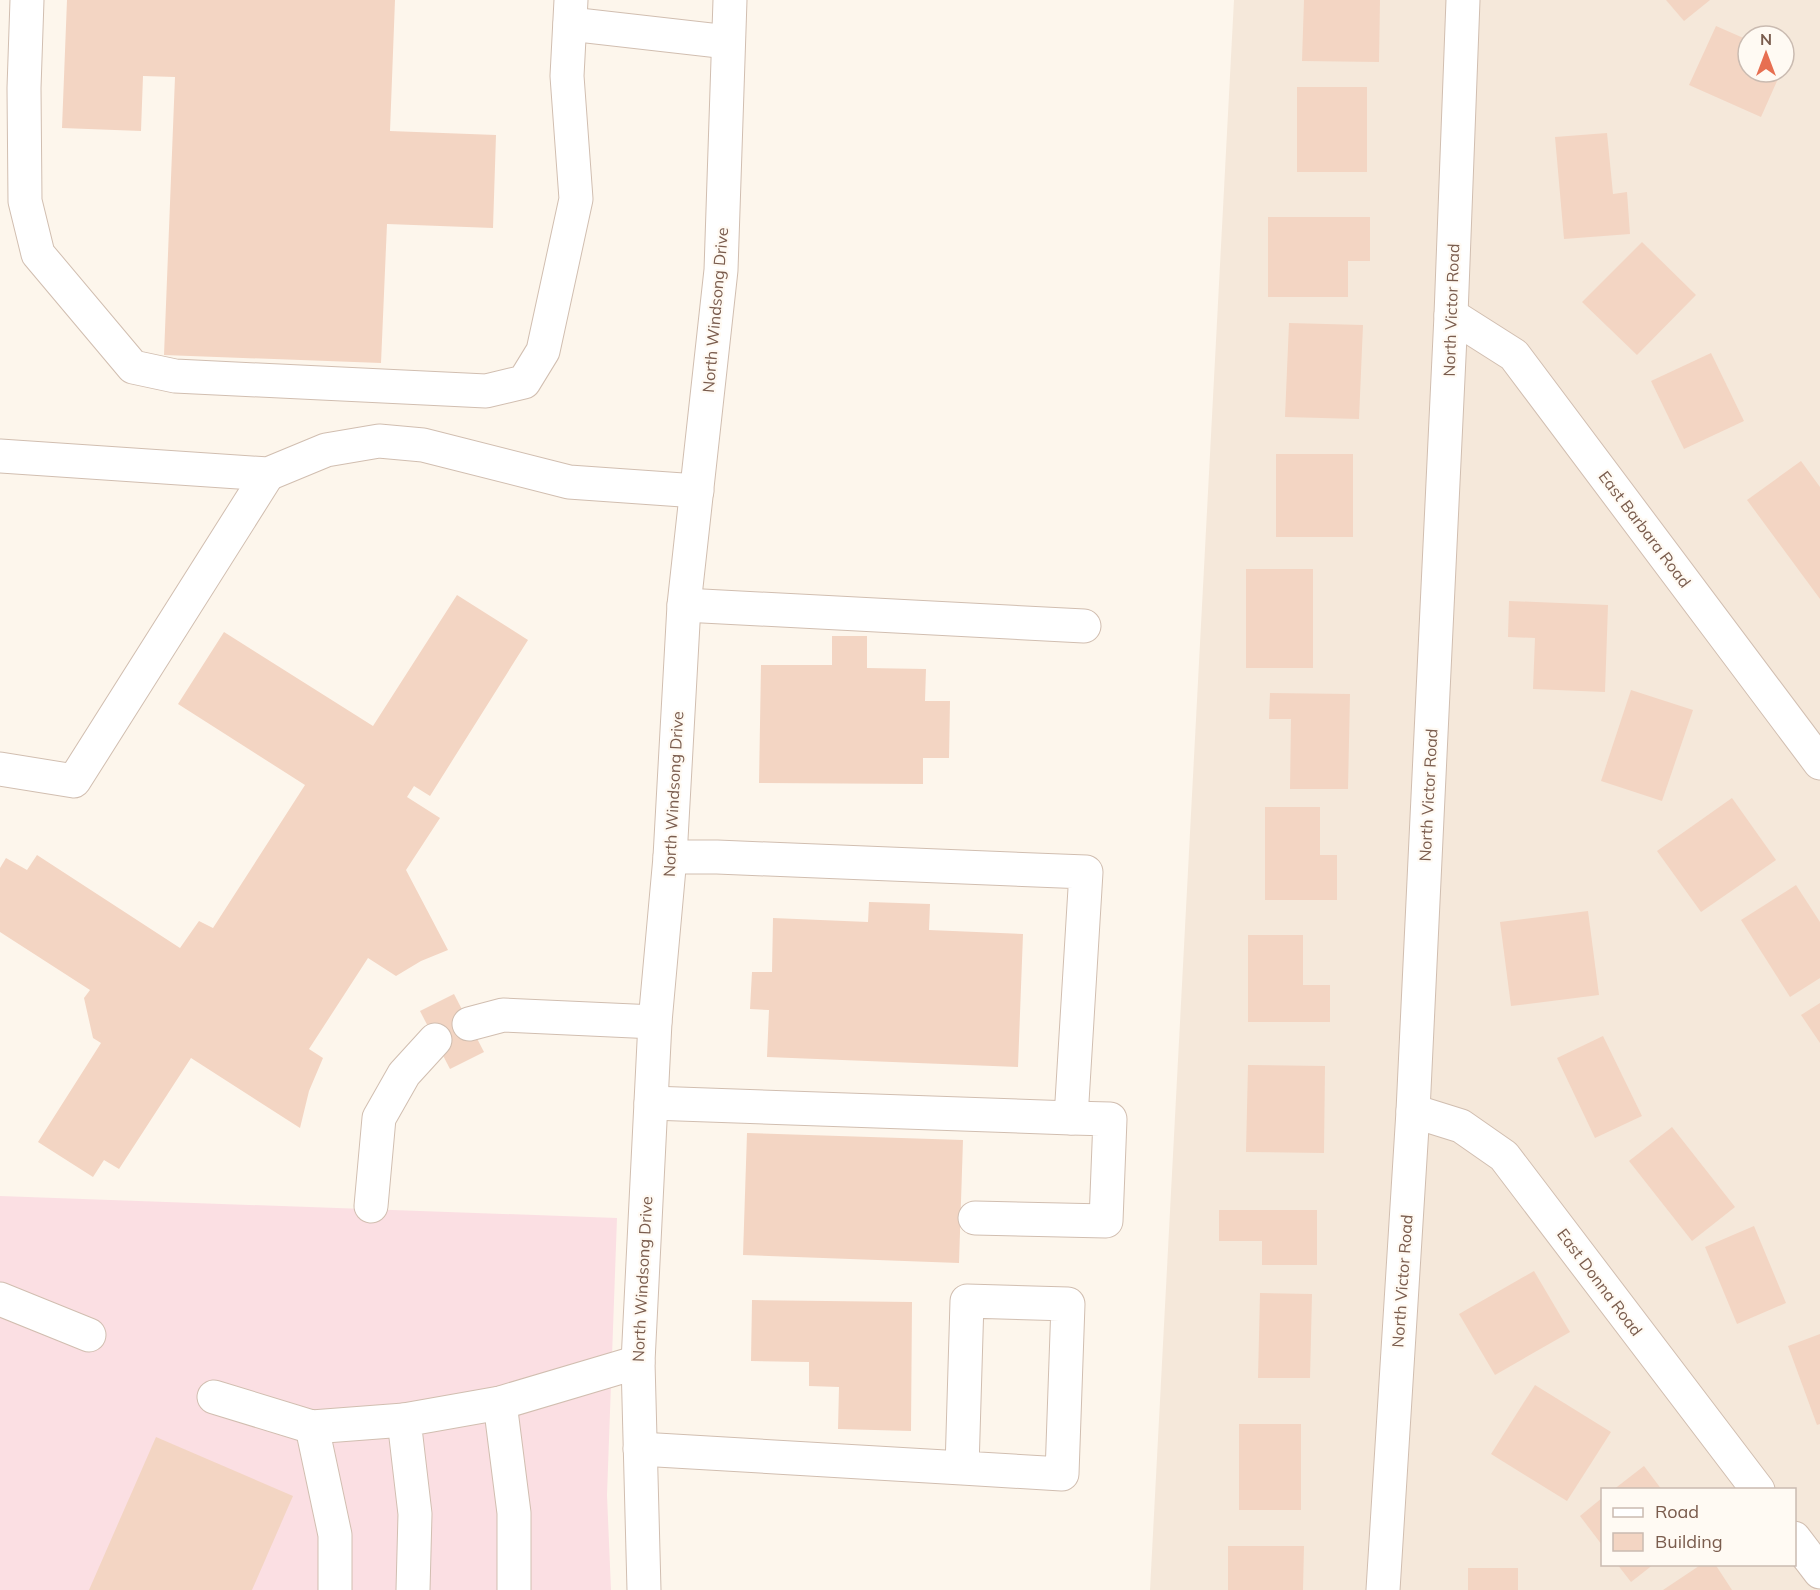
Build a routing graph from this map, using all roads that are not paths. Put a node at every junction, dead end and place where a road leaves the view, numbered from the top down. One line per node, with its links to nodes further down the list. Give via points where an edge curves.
1 (27, 0): 4 (street, via 25,201 38,254 133,367 175,376 486,391 524,382 543,351 576,199 567,76)
2 (730, 0): 5 (street, North Windsong Drive)
3 (1463, 0): 6 (street, North Victor Road)
4 (570, 12): 5 (street)
5 (728, 42): 9 (street, North Windsong Drive, via 721,270)
6 (1451, 315): 12 (street, East Barbara Road, via 1514,355); 19 (street, North Victor Road)
7 (0, 456): 8 (street)
8 (268, 474): 9 (street, via 326,450 379,441 423,445 568,482); 13 (street, via 74,781)
9 (698, 491): 10 (street, North Windsong Drive)
10 (684, 605): 11 (street); 14 (street, North Windsong Drive)
11 (1084, 626)
12 (1820, 763)
13 (0, 769)
14 (670, 857): 15 (street, North Windsong Drive); 20 (street, via 1086,872)
15 (655, 1022): 16 (street, via 503,1015); 18 (street, North Windsong Drive)
16 (469, 1023)
17 (435, 1040): 21 (street, via 404,1074 379,1118)
18 (651, 1103): 20 (street); 25 (street, North Windsong Drive)
19 (1413, 1111): 32 (street, East Donna Road, via 1461,1126 1504,1155); 39 (street, North Victor Road)
20 (1071, 1118): 22 (street, via 1110,1119 1106,1221)
21 (371, 1206)
22 (975, 1218)
23 (0, 1299): 24 (street)
24 (89, 1335)
25 (638, 1362): 27 (street); 30 (street, North Windsong Drive)
26 (214, 1397): 29 (street)
27 (500, 1403): 28 (street); 37 (street, via 514,1513)
28 (404, 1420): 29 (street); 36 (street, via 415,1514)
29 (312, 1426): 35 (street, via 335,1535)
30 (640, 1449): 31 (street); 38 (street, North Windsong Drive)
31 (962, 1468): 31 (street, via 967,1301 1068,1304 1062,1474)
32 (1756, 1488)
33 (1796, 1541): 34 (street)
34 (1820, 1572)
35 (335, 1590)
36 (413, 1590)
37 (514, 1590)
38 (644, 1590)
39 (1383, 1590)

